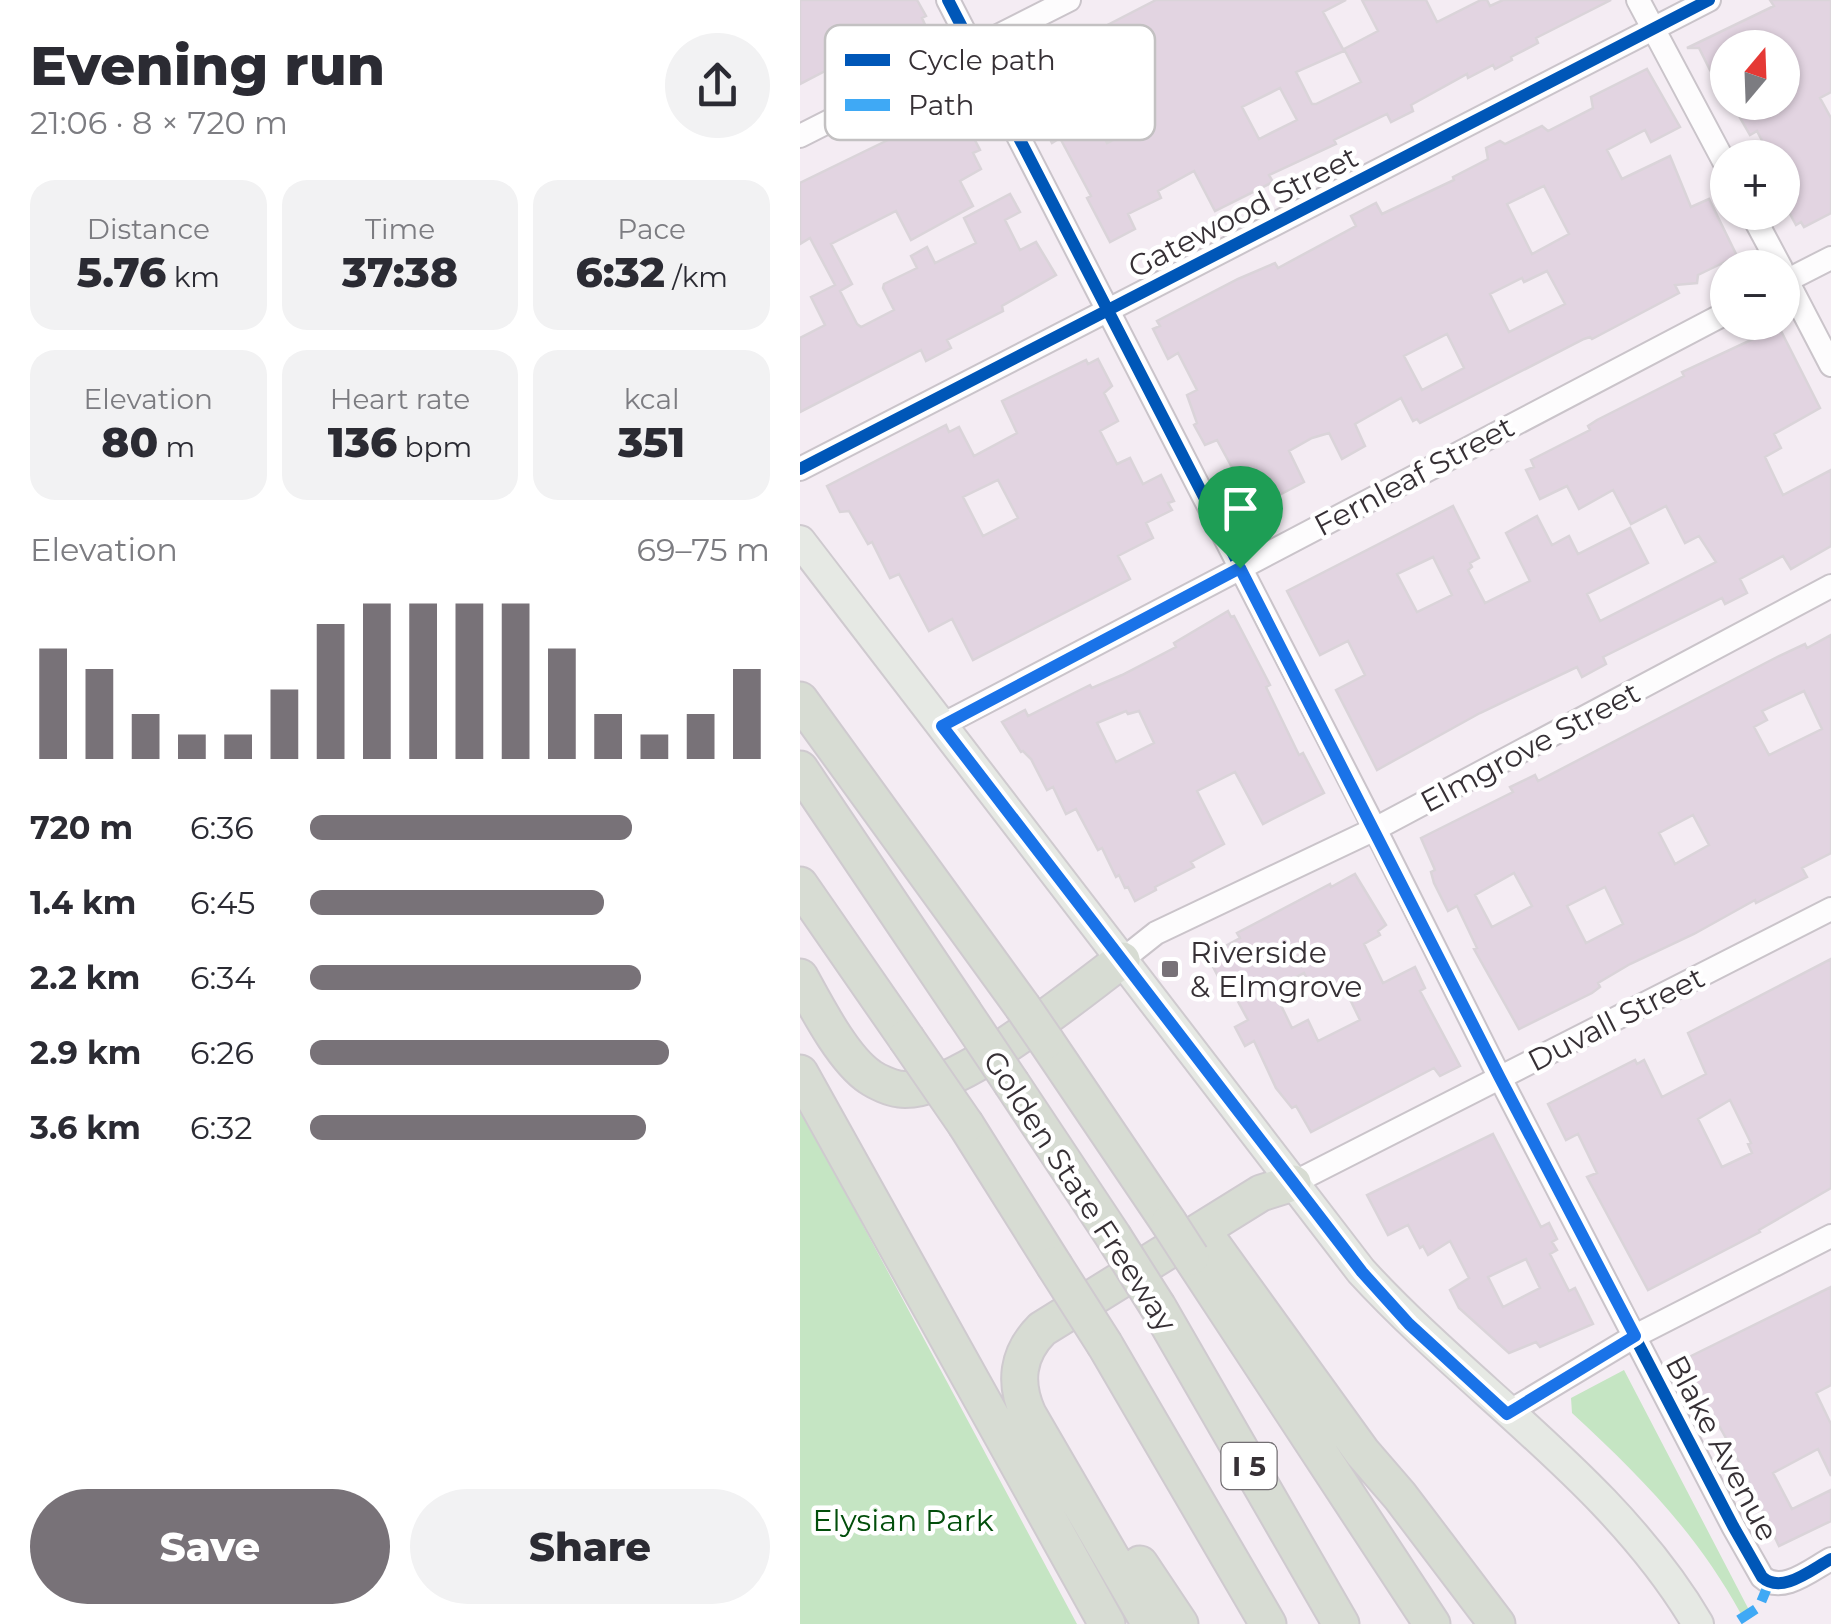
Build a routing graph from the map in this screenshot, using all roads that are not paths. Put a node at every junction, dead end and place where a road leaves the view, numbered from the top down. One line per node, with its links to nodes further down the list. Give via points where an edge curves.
1 (948, 0): 5 (street, Blake Avenue)
2 (1069, 0): 6 (street)
3 (1638, 0): 7 (street)
4 (1709, 0): 7 (street, Gatewood Street)
5 (961, 25)
6 (1020, 25)
7 (1653, 30): 11 (street); 15 (street, Gatewood Street)
8 (825, 123): 9 (street)
9 (800, 136)
10 (1020, 140): 15 (street, Blake Avenue)
11 (1712, 140)
12 (1831, 258): 13 (street)
13 (1800, 269)
14 (1800, 307): 17 (street)
15 (1107, 310): 18 (street, Gatewood Street); 20 (street, Blake Avenue)
16 (1710, 321): 20 (street, Fernleaf Street)
17 (1831, 365)
18 (800, 469)
19 (800, 540): 23 (main road)
20 (1240, 568): 23 (street, Fernleaf Street); 25 (street, Blake Avenue)
21 (1831, 586): 25 (street, Elmgrove Street)
22 (800, 700): 34 (highway, bridge)
23 (942, 726): 28 (main road)
24 (800, 769): 43 (highway, Golden State Freeway / I 5, bridge, via 1158,1308)
25 (1375, 829): 28 (street, Elmgrove Street, via 1156,933); 31 (street, Blake Avenue)
26 (800, 885): 42 (highway, Golden State Freeway / I 5, bridge, via 966,1125 1105,1345)
27 (1831, 910): 31 (street, Duvall Street)
28 (1122, 960): 29 (highway, via 970,1068 918,1088 899,1089 853,1062); 32 (main road)
29 (800, 977)
30 (800, 1073): 39 (highway)
31 (1500, 1078): 32 (street, Duvall Street); 35 (street, Blake Avenue)
32 (1293, 1184): 36 (highway, via 1260,1193 1042,1329 1026,1348); 37 (main road, via 1409,1324)
33 (1831, 1236): 35 (street)
34 (1201, 1250): 44 (highway); 45 (highway)
35 (1635, 1336): 37 (street); 38 (street, Blake Avenue, via 1762,1578 1783,1584)
36 (1021, 1372): 40 (highway, via 1018,1392 1028,1414); 41 (highway)
37 (1507, 1414): 46 (main road, via 1615,1512)
38 (1831, 1559)
39 (1107, 1624)
40 (1150, 1624)
41 (1180, 1624)
42 (1268, 1624)
43 (1341, 1624)
44 (1432, 1624)
45 (1497, 1624)
46 (1698, 1624)

